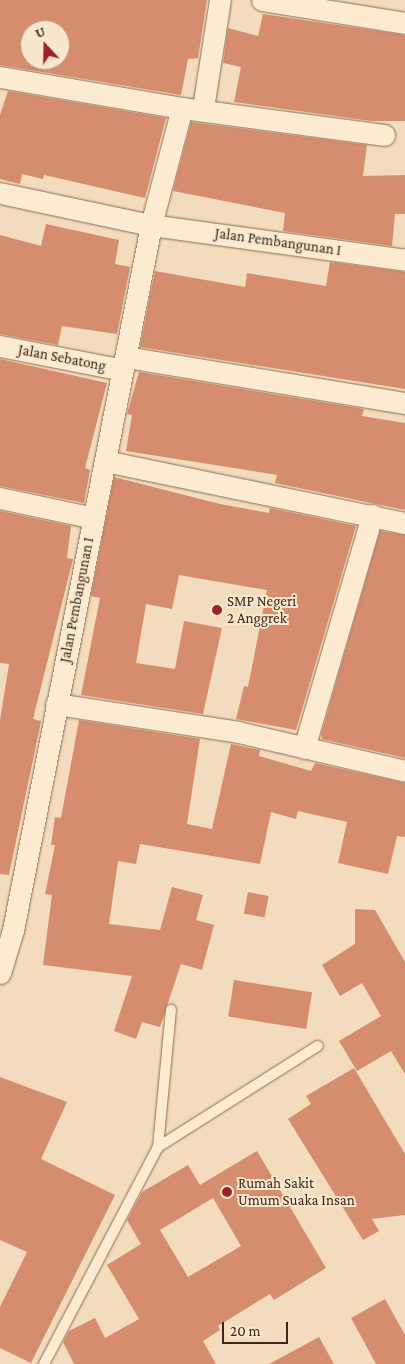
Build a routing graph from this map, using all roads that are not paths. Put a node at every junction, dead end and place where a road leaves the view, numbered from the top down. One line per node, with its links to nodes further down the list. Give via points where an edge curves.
1 (220, 0): 5 (street)
2 (262, 0): 3 (street)
3 (405, 23)
4 (0, 77): 5 (street)
5 (192, 108): 6 (street); 8 (street)
6 (384, 135)
7 (0, 193): 8 (street, Jalan Pembangunan I)
8 (151, 226): 9 (street, Jalan Pembangunan I); 11 (street, Jalan Pembangunan I)
9 (405, 260)
10 (0, 346): 11 (street, Jalan Sebatong)
11 (124, 363): 12 (street, Jalan Sebatong); 13 (street, Jalan Pembangunan I)
12 (405, 403)
13 (105, 461): 15 (street); 16 (street, Jalan Pembangunan I)
14 (0, 498): 16 (street)
15 (372, 515): 17 (street); 19 (street)
16 (94, 518): 18 (street, Jalan Pembangunan I)
17 (405, 523)
18 (56, 704): 19 (street, via 238,732); 21 (street, Jalan Pembangunan I, via 12,930)
19 (304, 748): 20 (street)
20 (405, 771)
21 (0, 973)
22 (171, 1010): 24 (lane)
23 (318, 1046): 24 (lane)
24 (158, 1147): 25 (lane)
25 (44, 1364)

